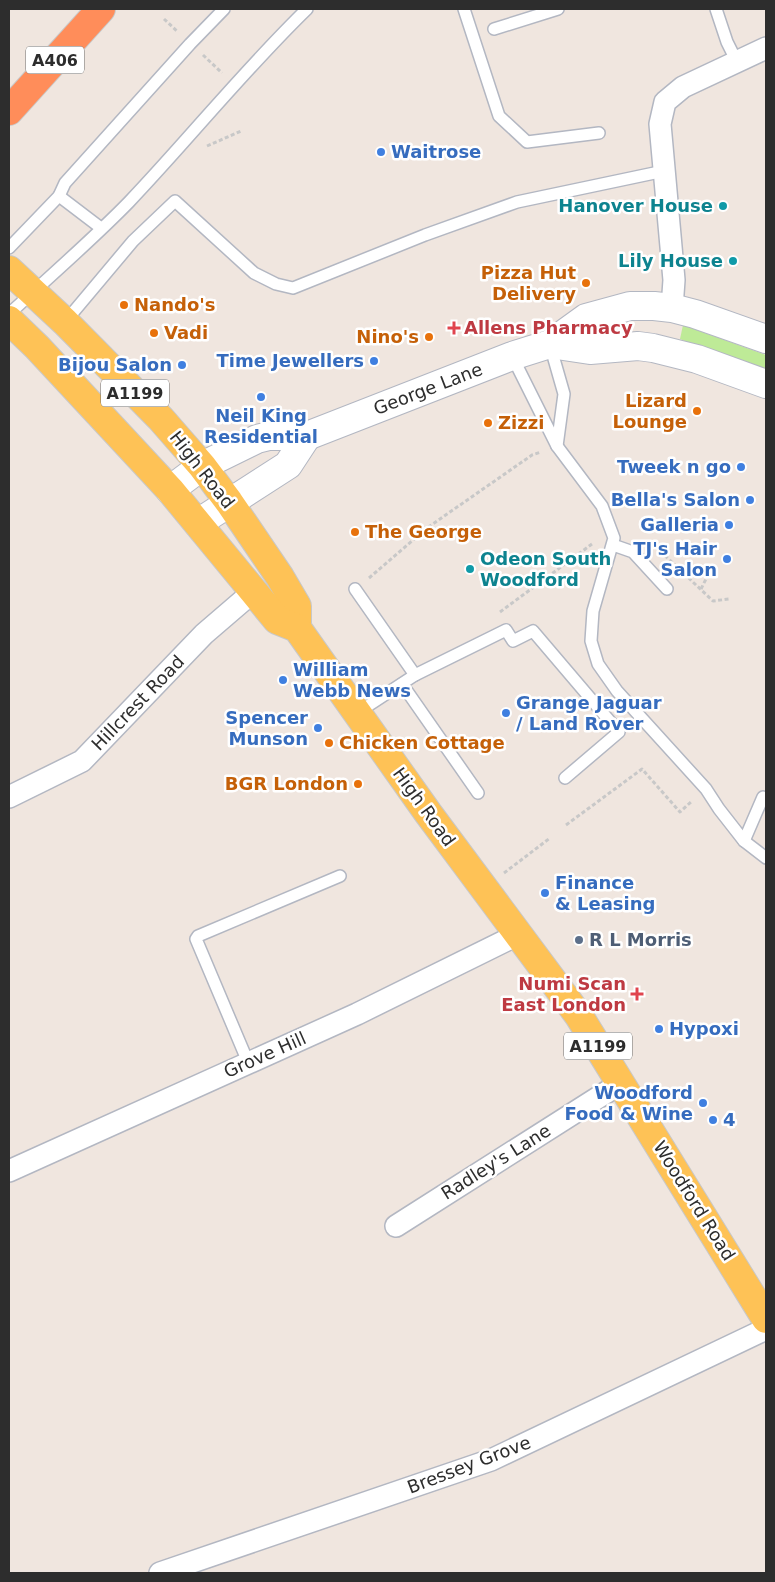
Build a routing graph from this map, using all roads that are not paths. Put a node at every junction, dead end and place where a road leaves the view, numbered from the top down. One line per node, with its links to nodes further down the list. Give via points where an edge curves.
1 (101, 9): 10 (highway, A406)
2 (224, 9): 13 (lane, via 65,183)
3 (307, 9): 14 (lane)
4 (464, 9): 11 (lane, via 499,116 527,142)
5 (558, 9): 7 (lane)
6 (716, 9): 9 (lane)
7 (494, 29)
8 (766, 48): 9 (street)
9 (737, 62): 12 (street, via 683,87 665,102 660,124)
10 (9, 111)
11 (599, 132)
12 (664, 171): 18 (street, via 674,280); 21 (lane, via 517,202 293,288 254,273 175,201 133,241)
13 (59, 196): 14 (lane); 15 (lane)
14 (101, 228): 17 (lane)
15 (9, 248)
16 (9, 270): 17 (main road, High Road / A1199)
17 (32, 293): 19 (lane); 21 (main road, High Road / A1199)
18 (672, 308): 22 (main road, George Lane); 23 (main road, George Lane, via 630,306 586,318); 24 (main road)
19 (9, 314)
20 (9, 320): 30 (main road, High Road / A1199, via 111,424)
21 (65, 322): 29 (main road, High Road / A1199, via 168,426)
22 (766, 339)
23 (550, 344): 24 (main road, George Lane, via 590,350 638,346); 25 (main road, George Lane); 28 (lane, via 564,394)
24 (668, 351): 26 (main road, George Lane)
25 (512, 356): 27 (main road, George Lane); 28 (lane)
26 (766, 384)
27 (307, 436): 29 (main road, George Lane, via 257,439); 31 (main road, via 288,465)
28 (557, 446): 33 (lane, via 602,506 614,538)
29 (202, 466): 30 (main road, George Lane); 31 (main road, High Road / A1199)
30 (170, 490): 32 (main road, High Road / A1199)
31 (229, 502): 32 (main road); 37 (main road, High Road / A1199, via 297,606)
32 (198, 523): 36 (main road, High Road / A1199)
33 (613, 545): 35 (lane, via 634,552); 45 (lane, via 593,611 592,641 598,664 617,691 706,789)
34 (355, 589): 38 (lane)
35 (667, 589)
36 (254, 591): 37 (main road, High Road / A1199, via 277,620); 43 (street, Hillcrest Road, via 204,634 82,761)
37 (297, 628): 40 (main road, High Road / A1199)
38 (415, 674): 39 (lane); 41 (lane, via 506,630 513,641 533,631 619,732)
39 (402, 684): 40 (lane); 42 (lane)
40 (357, 713): 48 (main road, High Road / A1199)
41 (565, 778)
42 (478, 793)
43 (9, 797)
44 (763, 797): 45 (lane)
45 (744, 842): 46 (lane)
46 (766, 858)
47 (340, 876): 49 (lane, via 196,939)
48 (519, 934): 49 (street, Grove Hill, via 357,1014); 50 (main road, Woodford Road / A1199, via 579,1016)
49 (248, 1062): 51 (street, Grove Hill)
50 (621, 1083): 52 (street, Radley's Lane); 53 (main road, Woodford Road / A1199)
51 (9, 1171)
52 (396, 1226)
53 (766, 1319)
54 (766, 1329): 55 (street, Bressey Grove, via 491,1460)
55 (191, 1568): 56 (street, Bressey Grove)
56 (160, 1573)

